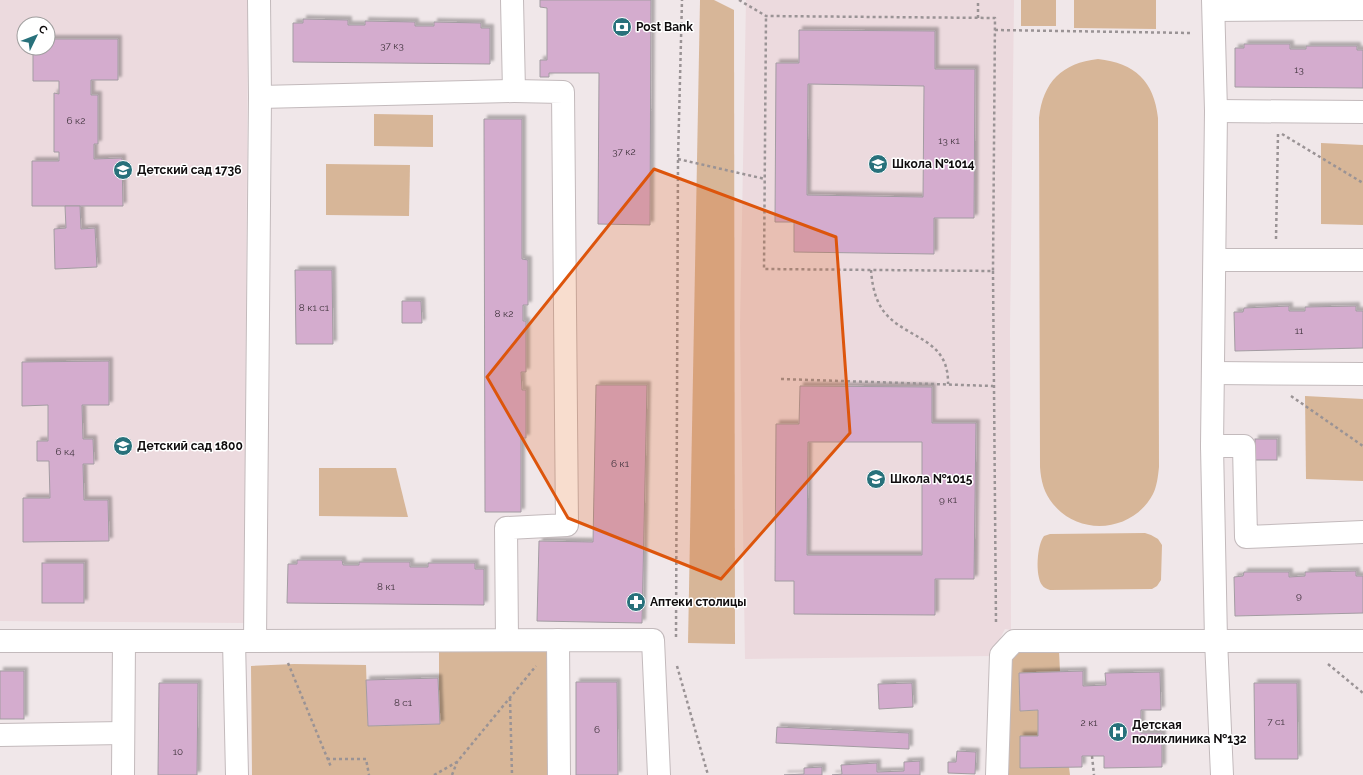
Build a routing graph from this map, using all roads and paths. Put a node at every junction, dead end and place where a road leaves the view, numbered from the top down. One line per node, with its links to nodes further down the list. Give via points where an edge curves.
1 (258, 0): 13 (lane)
2 (512, 0): 12 (lane)
3 (682, 0): 16 (path)
4 (740, 0): 8 (path)
5 (978, 0): 9 (path)
6 (1214, 5): 7 (lane); 11 (lane)
7 (1363, 9)
8 (766, 16): 9 (path); 17 (path)
9 (978, 18): 10 (path, via 995,18)
10 (995, 30): 11 (path); 23 (path)
11 (1214, 34): 14 (lane)
12 (514, 91): 13 (lane); 35 (lane, via 563,92 567,525 506,528)
13 (260, 97): 40 (lane)
14 (1216, 111): 15 (lane); 19 (lane)
15 (1363, 112)
16 (678, 159): 17 (path); 43 (path)
17 (765, 179): 22 (path, via 764,269)
18 (1363, 183): 20 (path, via 1278,132)
19 (1215, 260): 20 (lane); 24 (lane)
20 (1276, 260): 21 (lane)
21 (1363, 260)
22 (871, 270): 23 (path); 28 (path, via 876,299 885,313 935,350 944,361)
23 (993, 271): 29 (path)
24 (1213, 373): 25 (lane); 30 (lane)
25 (1258, 373): 26 (lane); 31 (path)
26 (1363, 374)
27 (781, 379): 28 (path)
28 (948, 384): 29 (path)
29 (993, 386): 33 (path)
30 (1212, 446): 32 (lane, via 1244,446 1246,536); 37 (lane)
31 (1363, 446)
32 (1363, 532)
33 (996, 623)
34 (288, 640): 35 (lane); 40 (lane); 50 (path, via 288,664)
35 (508, 640): 36 (lane)
36 (558, 640): 44 (lane, via 653,640); 46 (path); 59 (lane)
37 (1216, 640): 41 (lane); 62 (lane, via 1014,641 1001,655); 64 (lane)
38 (0, 641): 39 (lane)
39 (124, 641): 40 (lane); 47 (lane)
40 (245, 641): 54 (lane)
41 (1302, 641): 42 (lane); 45 (path)
42 (1363, 641)
43 (676, 645)
44 (654, 662): 60 (lane); 61 (path, via 676,661)
45 (1363, 693)
46 (510, 698): 51 (path); 58 (path)
47 (123, 733): 48 (lane); 53 (lane)
48 (0, 735)
49 (1092, 756): 63 (path)
50 (327, 759): 52 (path); 55 (path, via 366,759)
51 (457, 762): 56 (path); 57 (path)
52 (331, 767)
53 (123, 775)
54 (237, 775)
55 (369, 775)
56 (434, 775)
57 (452, 775)
58 (512, 775)
59 (558, 775)
60 (659, 775)
61 (708, 775)
62 (997, 775)
63 (1094, 775)
64 (1222, 775)

